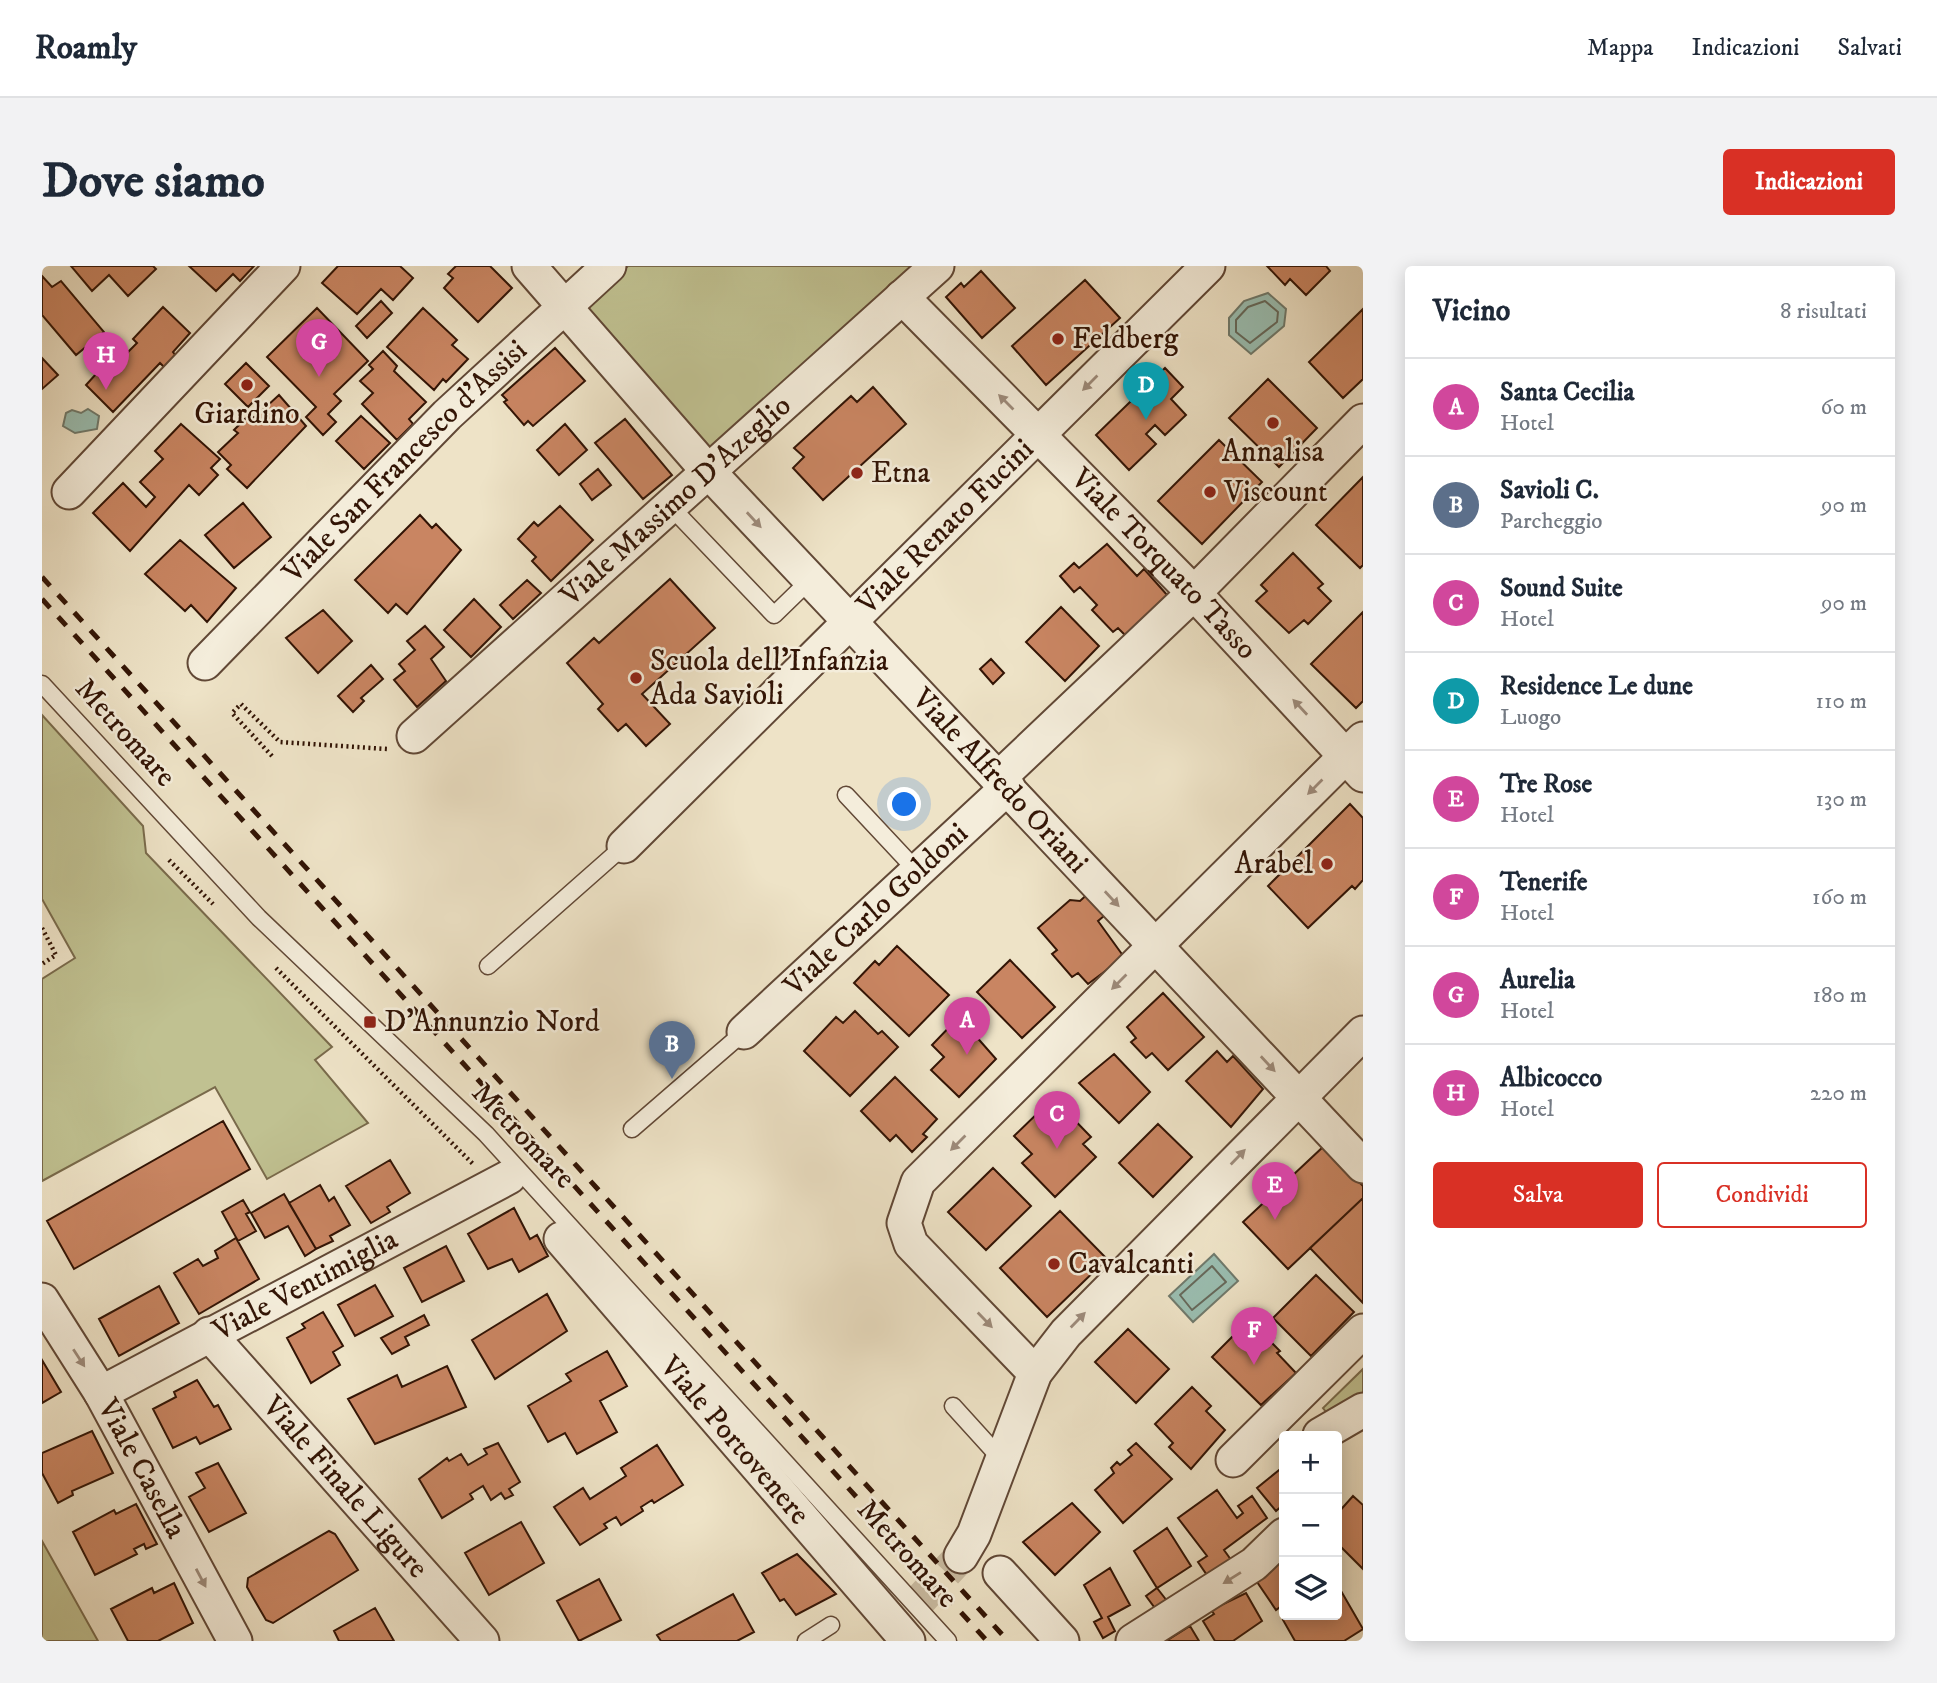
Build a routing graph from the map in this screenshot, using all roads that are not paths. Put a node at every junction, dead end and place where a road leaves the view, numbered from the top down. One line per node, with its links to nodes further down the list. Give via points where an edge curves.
1 (283, 266): 11 (street)
2 (529, 266): 7 (street, Viale Alfredo Oriani)
3 (609, 266): 7 (street, Viale San Francesco d'Assisi)
4 (937, 266): 6 (street, Viale Massimo D'Azeglio)
5 (1208, 266): 9 (street, Viale Renato Fucini, one-way to 9)
6 (902, 297): 9 (street, Viale Torquato Tasso, one-way to 6); 10 (street, Viale Massimo D'Azeglio)
7 (565, 307): 10 (street, Viale Alfredo Oriani); 16 (street, Viale San Francesco d'Assisi, via 447,415)
8 (1363, 421): 14 (street, Viale Carlo Goldoni)
9 (1038, 435): 14 (street, Viale Torquato Tasso); 15 (street, Viale Renato Fucini)
10 (707, 470): 12 (street, Viale Massimo D'Azeglio); 13 (street, Viale Alfredo Oriani, one-way to 13)
11 (69, 492)
12 (669, 505): 13 (lane, via 774,615); 18 (street, Viale Massimo D'Azeglio)
13 (810, 580): 15 (street, Viale Alfredo Oriani)
14 (1194, 593): 19 (street, Viale Torquato Tasso, one-way to 14); 20 (street, Viale Carlo Goldoni)
15 (850, 621): 20 (street, Viale Alfredo Oriani); 22 (street, Viale Renato Fucini)
16 (205, 663)
17 (42, 684): 53 (lane, Metromare, via 260,918 486,1134)
18 (414, 736)
19 (1357, 757): 24 (street, one-way to 24)
20 (1004, 782): 23 (street, Viale Carlo Goldoni); 24 (street, Viale Alfredo Oriani, one-way to 24)
21 (846, 795): 23 (lane)
22 (624, 846): 25 (lane)
23 (936, 862): 26 (street, Viale Carlo Goldoni)
24 (1156, 946): 28 (street, Viale Alfredo Oriani, one-way to 28); 36 (street, one-way to 36, via 918,1182 904,1223 911,1244)
25 (488, 966)
26 (744, 1032): 29 (lane)
27 (1363, 1033): 28 (street)
28 (1298, 1096): 30 (street, Viale Alfredo Oriani); 36 (street, one-way to 28, via 1066,1333)
29 (632, 1129)
30 (1363, 1166)
31 (502, 1181): 35 (street, Viale Ventimiglia)
32 (561, 1239): 49 (street, Viale Portovenere)
33 (42, 1300): 37 (street, Viale Casella, one-way to 37)
34 (1363, 1331): 38 (street)
35 (209, 1334): 37 (street, Viale Ventimiglia); 51 (street, Viale Finale Ligure)
36 (1040, 1377): 43 (street)
37 (101, 1393): 50 (street, Viale Casella, one-way to 50)
38 (1298, 1395): 41 (street); 44 (street)
39 (953, 1406): 43 (lane)
40 (1363, 1410): 42 (street)
41 (1317, 1431)
42 (1328, 1431)
43 (1002, 1460): 46 (street)
44 (1233, 1460)
45 (1279, 1540): 55 (street, one-way to 55, via 1254,1564)
46 (961, 1556)
47 (1000, 1573): 54 (street)
48 (831, 1625): 52 (lane)
49 (898, 1629)
50 (235, 1641)
51 (482, 1641)
52 (806, 1641)
53 (948, 1641)
54 (1062, 1641)
55 (1133, 1641)

